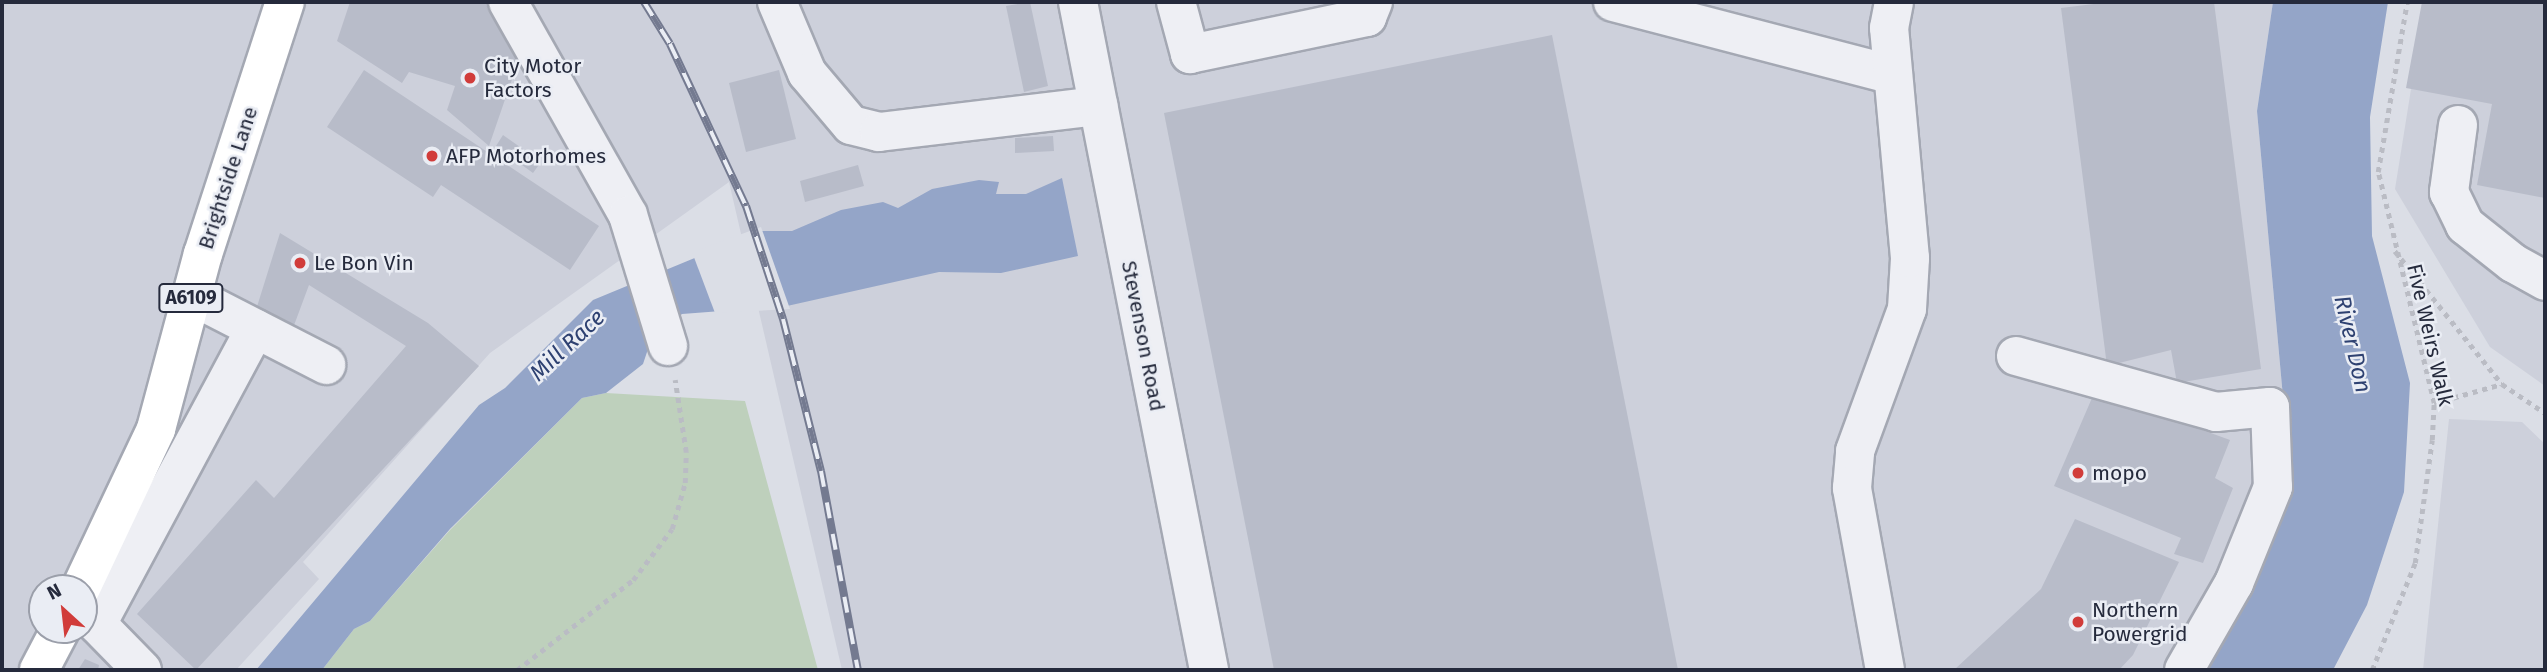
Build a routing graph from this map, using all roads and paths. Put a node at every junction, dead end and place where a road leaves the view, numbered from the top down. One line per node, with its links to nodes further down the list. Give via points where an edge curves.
1 (285, 2): 15 (main road, Brightside Lane / A6109)
2 (509, 2): 17 (street, via 612,184 641,248)
3 (777, 2): 11 (street, via 807,73 851,125 878,132)
4 (1078, 2): 11 (street, Stevenson Road)
5 (1176, 2): 6 (street, via 1190,54 1367,17)
6 (1373, 2)
7 (1613, 2): 10 (street)
8 (1895, 2): 10 (street, via 1889,28)
9 (2407, 2): 13 (path, Five Weirs Walk, via 2378,172)
10 (1893, 75): 29 (street, via 1910,258 1907,309 1855,451 1852,488)
11 (1098, 106): 28 (street, Stevenson Road)
12 (2458, 125): 14 (street, via 2449,192 2465,225 2512,263)
13 (2392, 247): 20 (path); 21 (path, Five Weirs Walk)
14 (2545, 281)
15 (192, 296): 16 (street); 23 (main road, Brightside Lane / A6109, via 156,429)
16 (255, 329): 19 (street); 26 (street, via 97,624)
17 (668, 346): 27 (path, via 686,452 685,483 672,529 633,580)
18 (2017, 356): 30 (street, via 2216,412 2270,407 2273,487 2234,583)
19 (326, 365)
20 (2502, 384): 21 (path); 22 (path)
21 (2434, 403): 31 (path, Five Weirs Walk, via 2415,563)
22 (2545, 412)
23 (88, 574)
24 (53, 644): 25 (main road)
25 (39, 670)
26 (142, 670)
27 (517, 670)
28 (1209, 670)
29 (1885, 670)
30 (2184, 670)
31 (2372, 670)

